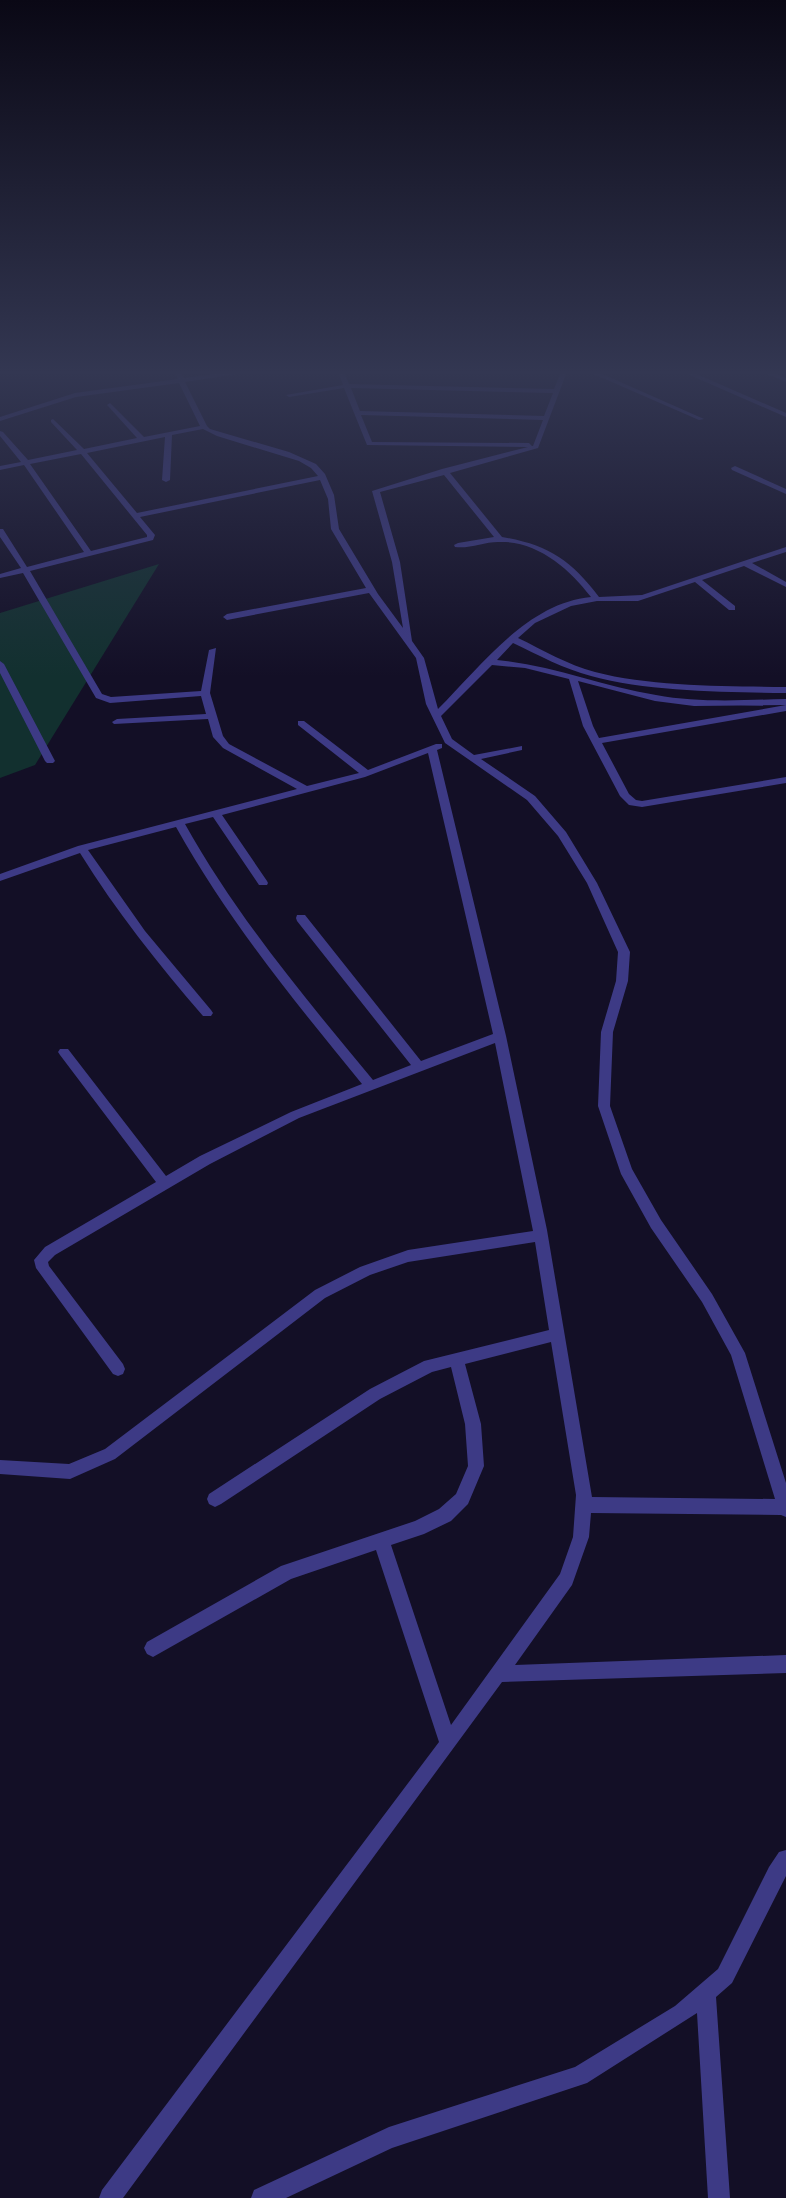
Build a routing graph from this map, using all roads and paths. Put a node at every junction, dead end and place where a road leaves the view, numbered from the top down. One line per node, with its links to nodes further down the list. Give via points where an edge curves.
1 (445, 471): 13 (street)
2 (32, 472): 16 (street)
3 (99, 472): 11 (street)
4 (166, 472): 9 (street)
5 (319, 472): 8 (street)
6 (443, 472): 27 (street, via 376,491 396,562)
7 (743, 472): 10 (street)
8 (322, 477): 11 (street); 22 (street, via 333,505 335,529)
9 (166, 480)
10 (786, 492)
11 (135, 516): 16 (street, via 151,535 150,538)
12 (0, 531): 18 (street)
13 (499, 539): 14 (street); 23 (street, via 532,545 558,560 584,580)
14 (458, 545)
15 (786, 549): 17 (street)
16 (88, 552): 18 (street)
17 (747, 564): 20 (street); 21 (street)
18 (25, 569): 19 (street); 33 (street, via 99,696 110,700)
19 (0, 576)
20 (697, 580): 23 (street, via 627,601); 24 (street)
21 (786, 585)
22 (371, 590): 25 (street); 27 (street)
23 (597, 599): 26 (street, via 557,608 524,627)
24 (732, 608)
25 (226, 617)
26 (512, 639): 29 (street); 32 (street, via 562,663 637,682)
27 (409, 643): 37 (street, via 420,658)
28 (213, 650): 33 (street)
29 (491, 662): 31 (street, via 525,665); 37 (street)
30 (0, 664): 45 (street)
31 (573, 679): 34 (street, via 655,698 694,703); 41 (street)
32 (786, 690)
33 (205, 693): 36 (street)
34 (786, 702)
35 (786, 708): 41 (street)
36 (212, 716): 38 (street); 48 (street, via 218,738 226,746)
37 (436, 716): 40 (street)
38 (118, 722)
39 (301, 723): 46 (street)
40 (448, 741): 43 (street); 44 (street)
41 (596, 741): 47 (street, via 625,796 633,803)
42 (519, 748): 44 (street)
43 (432, 749): 46 (street); 56 (street)
44 (473, 758): 68 (street, via 531,798 562,834 592,883 624,952 622,980 607,1032 604,1106 626,1170 656,1224 707,1298 738,1353)
45 (50, 761)
46 (366, 773): 48 (street)
47 (786, 780)
48 (305, 789): 49 (street)
49 (215, 812): 50 (street); 53 (street)
50 (178, 822): 51 (street); 59 (street, via 201,865 232,909)
51 (82, 848): 52 (street); 55 (street, via 108,892)
52 (0, 878)
53 (262, 883)
54 (301, 918): 58 (street)
55 (207, 1014)
56 (500, 1036): 58 (street); 61 (street)
57 (64, 1052): 60 (street)
58 (419, 1067): 59 (street)
59 (371, 1086): 60 (street, via 295,1115)
60 (165, 1184): 64 (street, via 50,1251 41,1260 43,1268)
61 (540, 1235): 62 (street); 65 (street, via 408,1256 365,1271 320,1294 110,1454 70,1472)
62 (557, 1334): 63 (street); 67 (street)
63 (456, 1359): 66 (street, via 429,1366 375,1394); 69 (street, via 473,1424 476,1466 462,1499 445,1515)
64 (118, 1369)
65 (0, 1467)
66 (215, 1499)
67 (584, 1505): 68 (street); 72 (street, via 581,1537 566,1579)
68 (786, 1508)
69 (381, 1541): 70 (street, via 287,1572); 73 (street)
70 (153, 1648)
71 (786, 1664): 72 (street)
72 (498, 1674): 73 (street)
73 (448, 1743): 76 (street)
74 (786, 1858): 75 (street, via 725,1976)
75 (706, 1992): 77 (street, via 682,2013 580,2076 389,2138); 78 (street)
76 (110, 2198)
77 (262, 2198)
78 (719, 2198)

